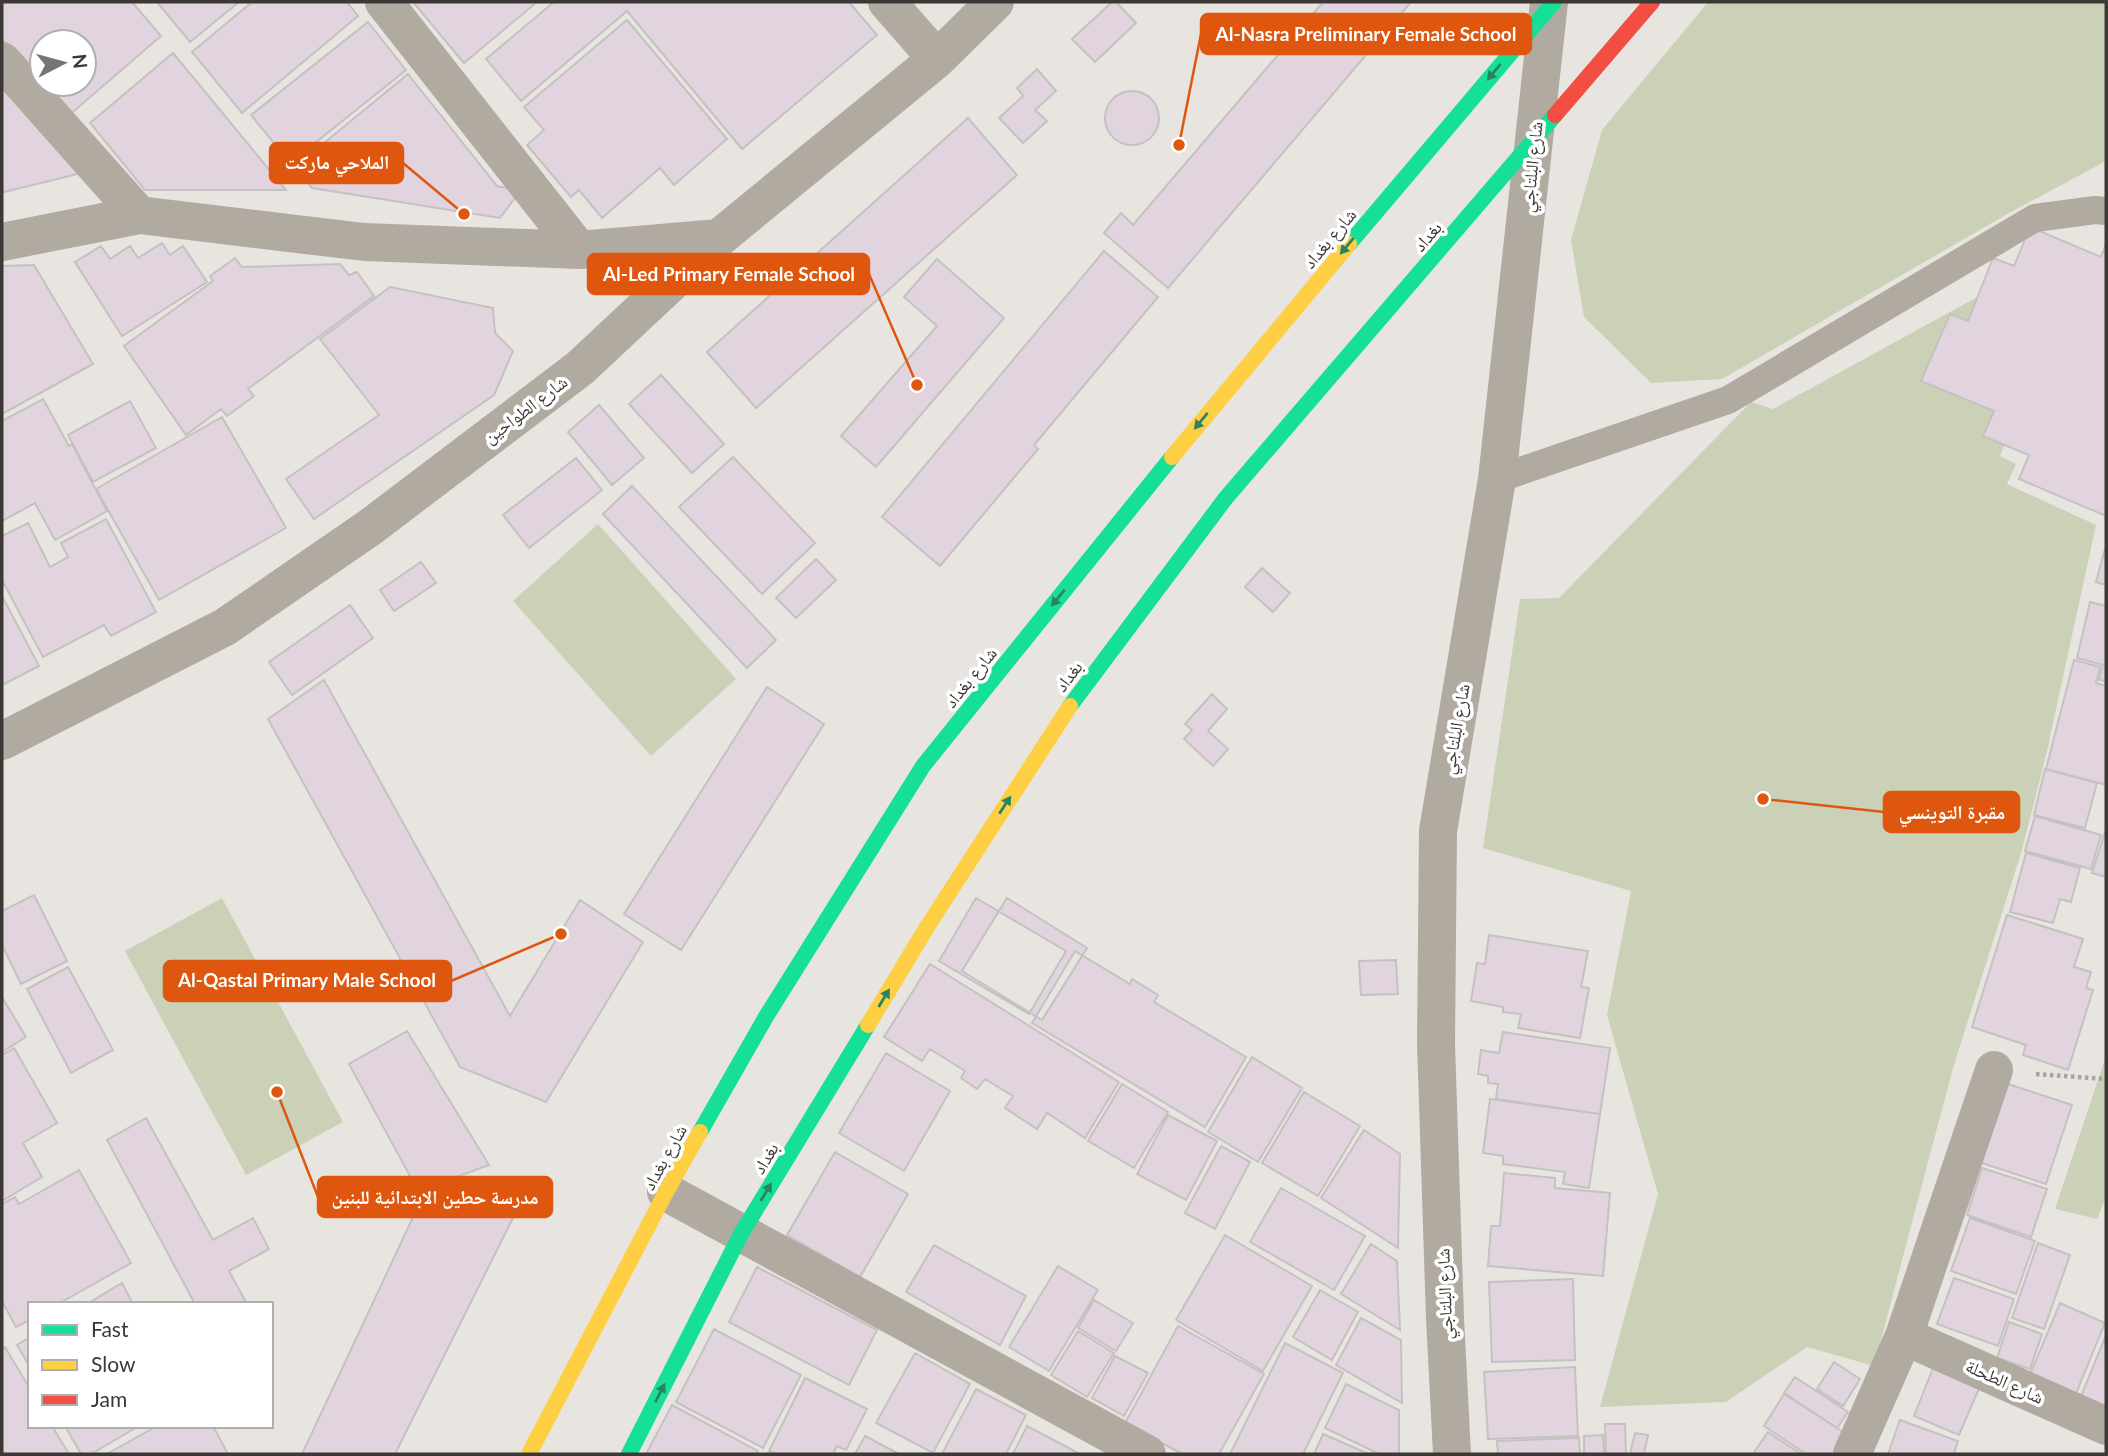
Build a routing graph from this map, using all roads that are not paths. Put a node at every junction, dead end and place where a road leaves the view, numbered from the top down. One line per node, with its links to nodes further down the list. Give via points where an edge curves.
1 (384, 2): 13 (street)
2 (887, 2): 6 (street)
3 (995, 2): 6 (street, شارع الطواحين)
4 (1652, 2): 8 (main road, بغداد)
5 (1550, 4): 8 (street, شارع البلتاجي); 17 (main road, شارع بغداد, one-way to 17, via 1221,396 923,766 767,1015)
6 (937, 59): 11 (street, شارع الطواحين)
7 (2, 61): 10 (street)
8 (1534, 141): 14 (street, شارع البلتاجي); 18 (main road, بغداد, one-way to 8, via 1058,721 1225,499)
9 (2106, 211): 14 (lane, via 2035,218 1728,400)
10 (139, 215): 12 (street); 13 (street, via 364,242)
11 (719, 238): 13 (street); 15 (street, شارع الطواحين, via 580,368 369,528 225,627)
12 (2, 242)
13 (579, 250)
14 (1497, 479): 24 (street, شارع البلتاجي, via 1438,831 1436,1043)
15 (2, 741)
16 (1994, 1070): 19 (street)
17 (666, 1192): 18 (street); 21 (main road, شارع بغداد)
18 (741, 1234): 22 (main road, بغداد, one-way to 18); 23 (street)
19 (1904, 1336): 20 (street, شارع الطحلة); 25 (street)
20 (2106, 1426)
21 (529, 1454)
22 (629, 1454)
23 (1147, 1454)
24 (1452, 1454)
25 (1852, 1454)

